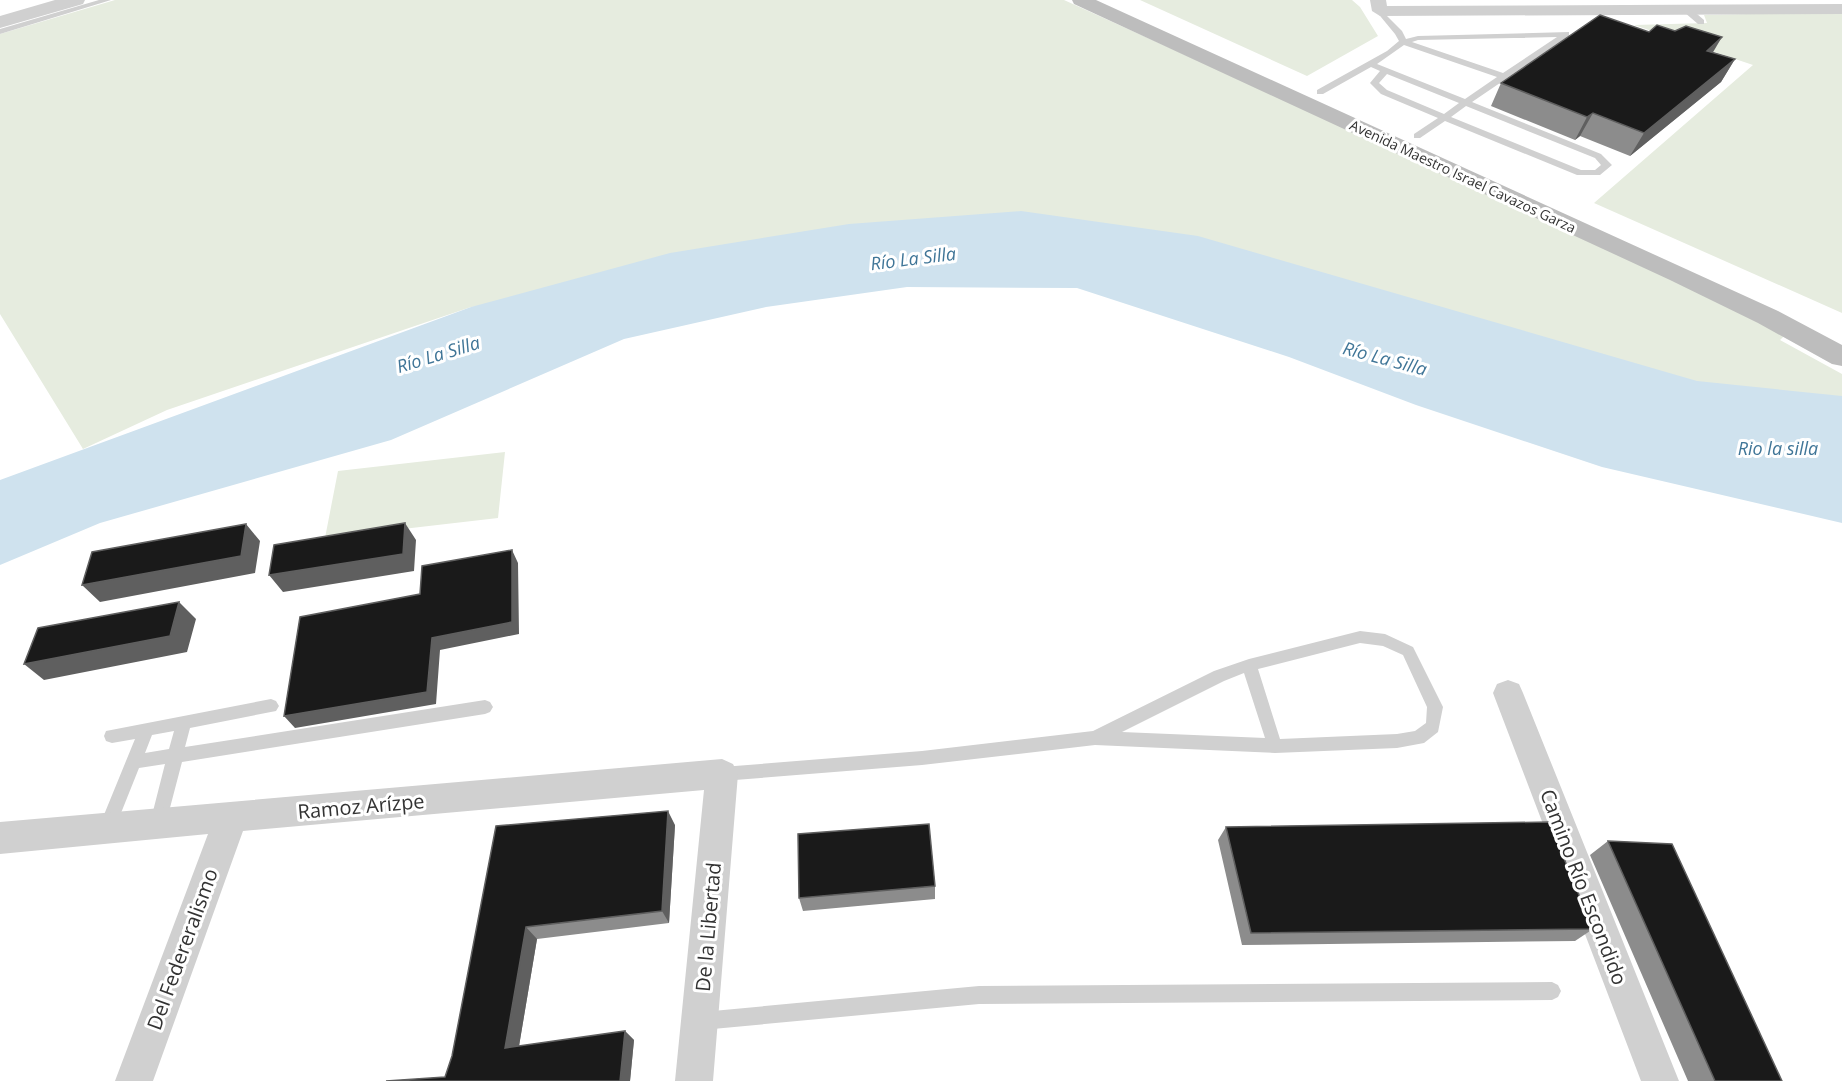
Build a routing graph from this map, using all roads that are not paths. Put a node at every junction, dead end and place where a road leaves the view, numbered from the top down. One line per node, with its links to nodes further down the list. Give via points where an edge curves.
1 (76, 0): 8 (street)
2 (107, 0): 10 (lane)
3 (1081, 0): 4 (main road, Avenida Maestro Israel Cavazos Garza)
4 (1110, 5): 17 (main road, Avenida Maestro Israel Cavazos Garza, via 1163,21); 21 (main road, Avenida Maestro Israel Cavazos Garza)
5 (1379, 6): 7 (street); 13 (lane)
6 (1842, 9): 7 (street)
7 (1687, 10): 9 (lane)
8 (0, 22)
9 (1701, 22)
10 (0, 32)
11 (1576, 33): 12 (lane)
12 (1566, 34): 13 (lane, via 1431,36); 16 (lane)
13 (1403, 42): 14 (lane); 16 (lane)
14 (1370, 64): 15 (lane); 17 (lane)
15 (1386, 70): 18 (lane); 19 (lane, via 1374,83 1378,88)
16 (1505, 77): 18 (lane)
17 (1320, 92): 20 (main road, Avenida Maestro Israel Cavazos Garza)
18 (1466, 103): 19 (lane); 19 (lane, via 1598,156 1607,165 1597,173 1580,173)
19 (1444, 117): 20 (lane)
20 (1417, 136): 22 (main road, Avenida Maestro Israel Cavazos Garza)
21 (1549, 216): 22 (main road, via 1594,228); 23 (main road, Avenida Maestro Israel Cavazos Garza)
22 (1609, 224): 23 (main road, Avenida Maestro Israel Cavazos Garza)
23 (1836, 344)
24 (1249, 664): 31 (lane); 32 (lane); 32 (lane, via 1360,637 1385,640 1408,651 1435,707 1433,728 1418,738)
25 (1508, 693): 44 (street, Camino Río Escondido)
26 (271, 706): 28 (lane)
27 (485, 707): 33 (lane)
28 (184, 722): 29 (lane); 33 (lane)
29 (147, 729): 30 (lane); 34 (lane)
30 (112, 736)
31 (1095, 738): 32 (lane); 35 (lane, via 922,758)
32 (1275, 746)
33 (176, 757): 34 (lane); 37 (lane)
34 (134, 762): 38 (lane)
35 (722, 774): 36 (street, Ramoz Arízpe); 41 (street, De la Libertad)
36 (231, 817): 37 (street, Ramoz Arízpe); 42 (street, Del Federeralismo)
37 (158, 823): 38 (street, Ramoz Arízpe)
38 (107, 827): 39 (street, Ramoz Arízpe)
39 (0, 838)
40 (1552, 991): 41 (lane, via 979,995)
41 (699, 1021): 43 (street, De la Libertad)
42 (134, 1081)
43 (694, 1081)
44 (1660, 1081)

